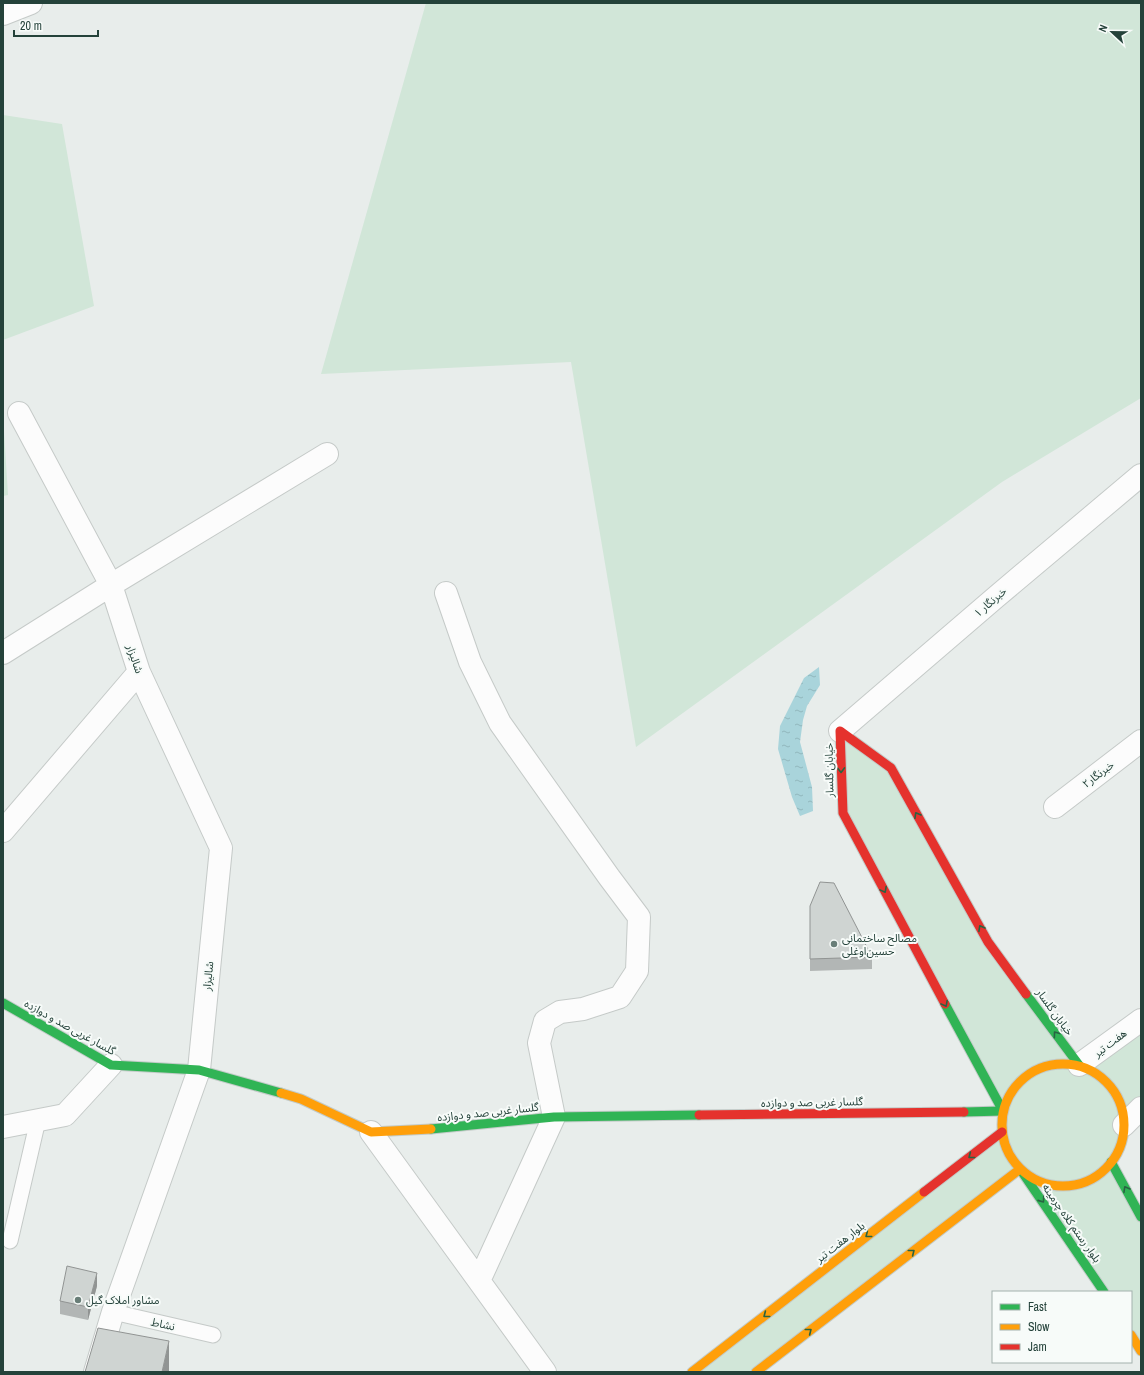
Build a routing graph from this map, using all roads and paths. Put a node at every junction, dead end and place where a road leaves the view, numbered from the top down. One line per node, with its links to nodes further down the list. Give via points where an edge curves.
1 (31, 3): 2 (street)
2 (3, 14)
3 (18, 413): 6 (street, شالیزار)
4 (327, 454): 6 (street)
5 (1141, 475): 10 (street, خبرنگار ۱)
6 (111, 585): 8 (street); 9 (street, شالیزار)
7 (446, 592): 21 (street, via 470,662 500,723 639,917 637,971 620,997 583,1009 560,1012 545,1021 539,1043)
8 (3, 653)
9 (139, 672): 13 (street); 18 (street, شالیزار, via 221,848)
10 (840, 731): 17 (street, خیابان گلسار, one-way to 10, via 988,942 891,768); 20 (street, خیابان گلسار, one-way to 20, via 842,813)
11 (1141, 741): 12 (street, خبرنگار۲)
12 (1056, 807)
13 (3, 831)
14 (3, 1003): 16 (street, گلسار غربی صد و دوازده)
15 (1141, 1020): 17 (street, هفت تیر)
16 (111, 1065): 18 (street, گلسار غربی صد و دوازده); 22 (street, via 65,1115)
17 (1079, 1066): 20 (street, via 1059,1064 1041,1068 1024,1078 1010,1093); 23 (street, via 1097,1074 1112,1088 1120,1105)
18 (199, 1070): 25 (street, گلسار غربی صد و دوازده, via 301,1099); 33 (street, شالیزار)
19 (1141, 1108): 23 (street)
20 (1003, 1111): 21 (street, گلسار غربی صد و دوازده); 26 (street)
21 (554, 1117): 25 (street, گلسار غربی صد و دوازده, via 412,1131); 31 (street)
22 (38, 1120): 24 (street); 30 (lane)
23 (1124, 1125): 27 (street, via 1120,1144)
24 (3, 1127)
25 (372, 1132): 31 (street)
26 (1002, 1132): 28 (street, via 1008,1152); 39 (street, بلوار هفت تیر, one-way to 39)
27 (1111, 1162): 28 (street, via 1096,1176 1077,1184 1056,1186 1036,1180); 29 (street, one-way to 27)
28 (1020, 1168): 32 (street, بلوار رستم کلاه چرمینه, one-way to 32); 40 (street, one-way to 28)
29 (1141, 1217)
30 (10, 1241)
31 (479, 1281): 38 (street)
32 (1103, 1291)
33 (113, 1312): 34 (lane, نشاط); 37 (street, شالیزار)
34 (213, 1335)
35 (1132, 1337): 36 (street)
36 (1141, 1351)
37 (95, 1372)
38 (545, 1372)
39 (692, 1372)
40 (756, 1372)

